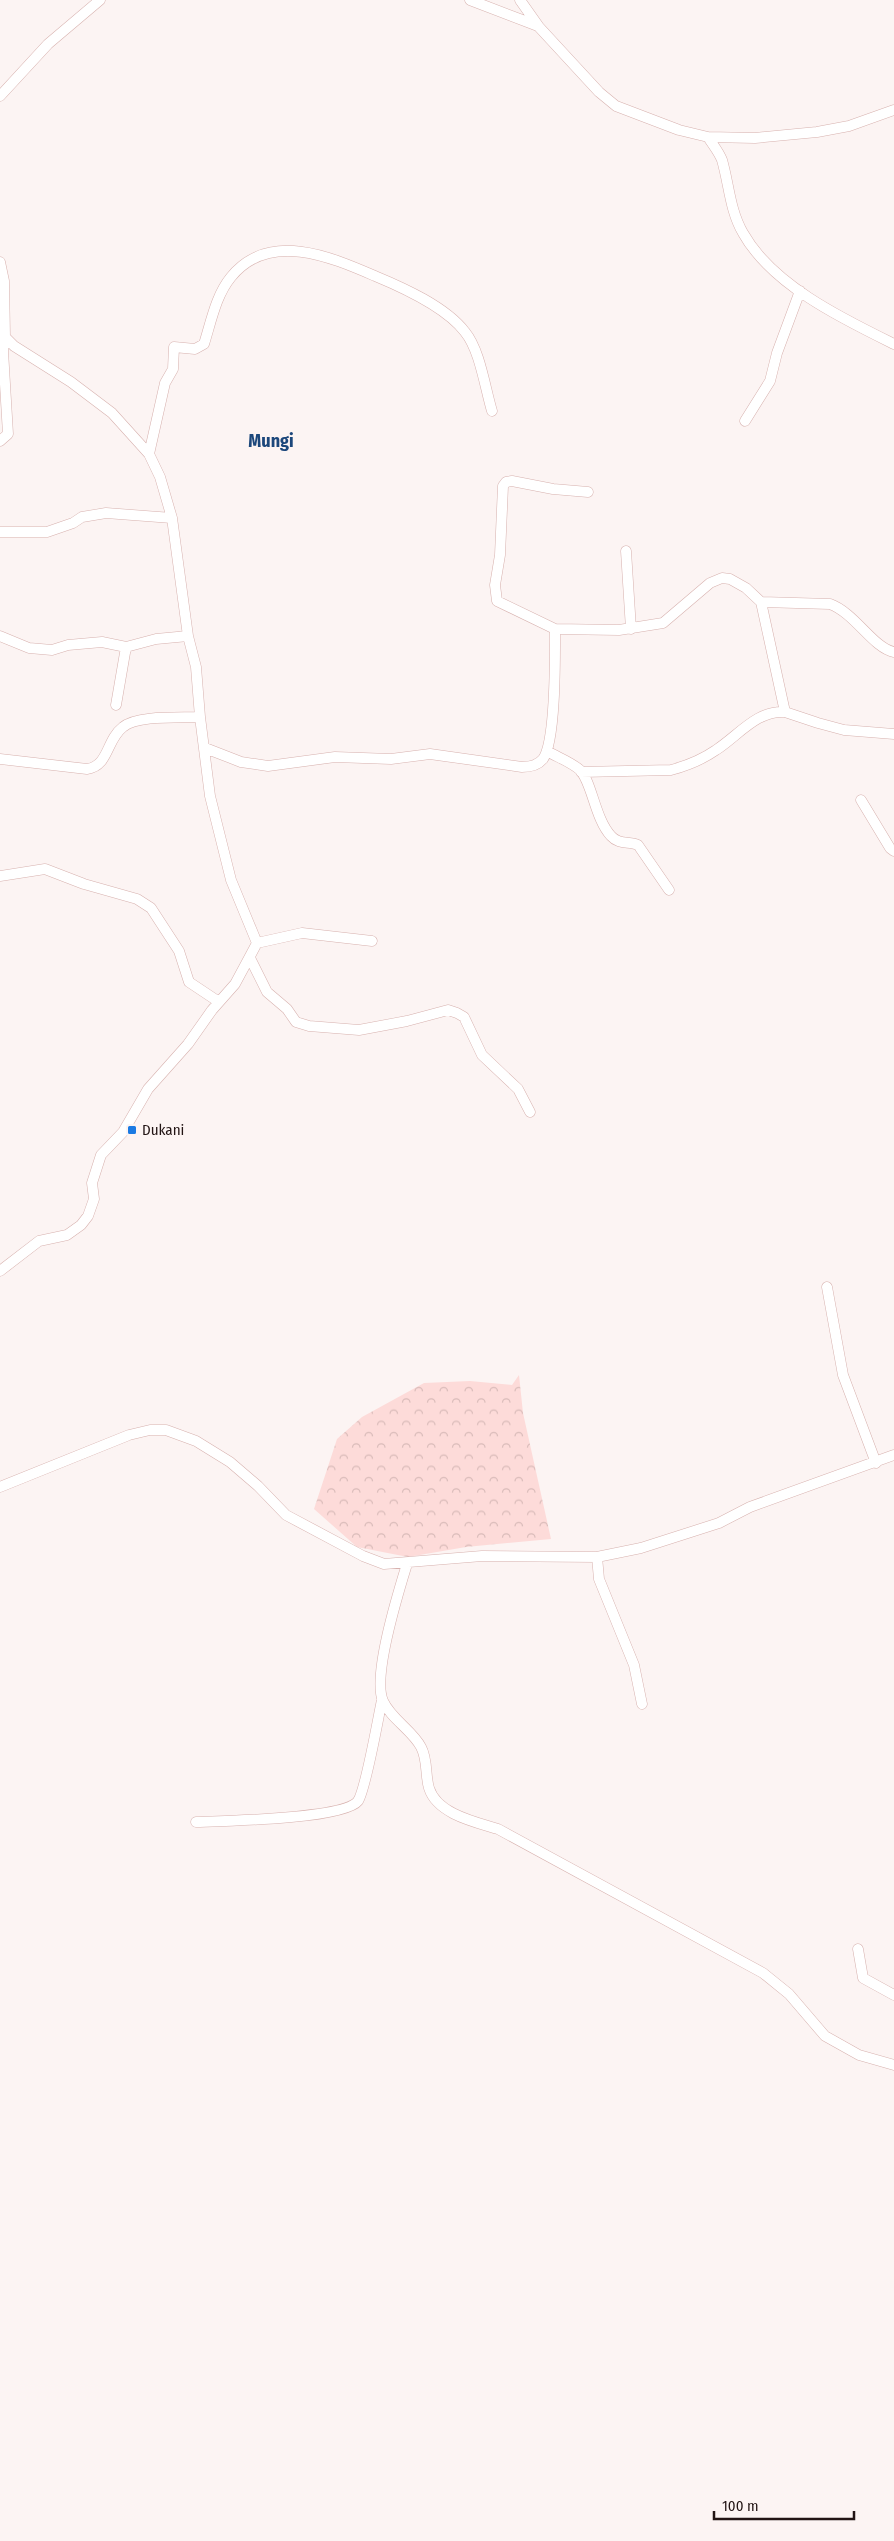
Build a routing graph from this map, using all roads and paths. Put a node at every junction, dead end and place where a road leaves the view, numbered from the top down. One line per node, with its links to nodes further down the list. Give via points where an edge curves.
1 (100, 0): 5 (street, via 48,44)
2 (470, 0): 4 (street)
3 (520, 0): 4 (street)
4 (539, 26): 7 (street, via 599,92 616,106)
5 (0, 96)
6 (894, 110): 7 (street, via 849,126 817,132 755,138)
7 (708, 138): 9 (street, via 721,158 730,200 743,233 765,261)
8 (0, 262): 10 (street)
9 (800, 292): 11 (street, via 843,320); 14 (street, via 770,381)
10 (6, 337): 12 (street); 16 (street, via 14,346 112,412)
11 (894, 344)
12 (2, 352): 15 (street, via 8,434)
13 (492, 411): 16 (street, via 473,346 466,332 447,315 404,288 330,257 284,250 264,254 231,277 218,300 204,344 195,349 174,347 172,369 164,383)
14 (745, 421)
15 (0, 441)
16 (149, 454): 18 (street, via 160,477)
17 (588, 492): 23 (street, via 512,481 503,486 500,555 495,585 497,601)
18 (172, 518): 19 (street, via 96,514 47,532); 25 (street)
19 (0, 532)
20 (626, 551): 22 (street)
21 (761, 602): 22 (street, via 746,588 722,578 710,583 663,623); 27 (street, via 817,602 836,606 879,644); 29 (street)
22 (631, 629): 23 (street)
23 (555, 630): 33 (street)
24 (0, 636): 26 (street, via 29,648 52,650 102,642)
25 (188, 636): 26 (street, via 156,639); 30 (street, via 196,667)
26 (126, 647): 28 (street)
27 (894, 652)
28 (116, 706)
29 (785, 712): 31 (street, via 844,730); 35 (street, via 765,713 715,751 680,768)
30 (200, 717): 32 (street); 34 (street, via 132,721 117,733 101,764 87,770)
31 (894, 734)
32 (205, 748): 33 (street, via 241,762 280,766 335,757 391,760 430,754 522,768 542,760); 41 (street, via 210,796 231,880)
33 (547, 751): 35 (street)
34 (0, 759)
35 (581, 772): 39 (street, via 600,820 611,837 623,844 632,842 638,845)
36 (861, 800): 37 (street)
37 (894, 851)
38 (0, 876): 43 (street, via 45,869 137,899 151,908 179,951 189,982)
39 (669, 890)
40 (372, 941): 41 (street, via 302,933)
41 (257, 943): 42 (street)
42 (250, 958): 43 (street, via 235,984); 44 (street, via 267,992 287,1009 296,1022 309,1026 359,1030 407,1022 448,1010 457,1012 468,1024 482,1055 518,1089)
43 (219, 1002): 45 (street, via 188,1044 148,1088 123,1132 101,1155 92,1183 94,1199 81,1225 67,1235 36,1243)
44 (530, 1112)
45 (0, 1270)
46 (827, 1286): 48 (street, via 843,1375)
47 (894, 1455): 48 (street)
48 (876, 1463): 50 (street, via 750,1507 719,1523 641,1548)
49 (0, 1487): 51 (street, via 129,1435 166,1430 196,1440 230,1462 294,1520 363,1556 384,1564)
50 (597, 1557): 51 (street, via 482,1556); 53 (street, via 599,1579 634,1665)
51 (407, 1564): 52 (street, via 390,1619)
52 (382, 1700): 54 (street, via 361,1795 350,1807 325,1814); 57 (street, via 422,1749 429,1789 436,1802 473,1822 498,1829 763,1973 789,1994 826,2036 859,2054)
53 (642, 1704)
54 (196, 1822)
55 (858, 1949): 56 (street, via 863,1978)
56 (894, 1995)
57 (894, 2065)

